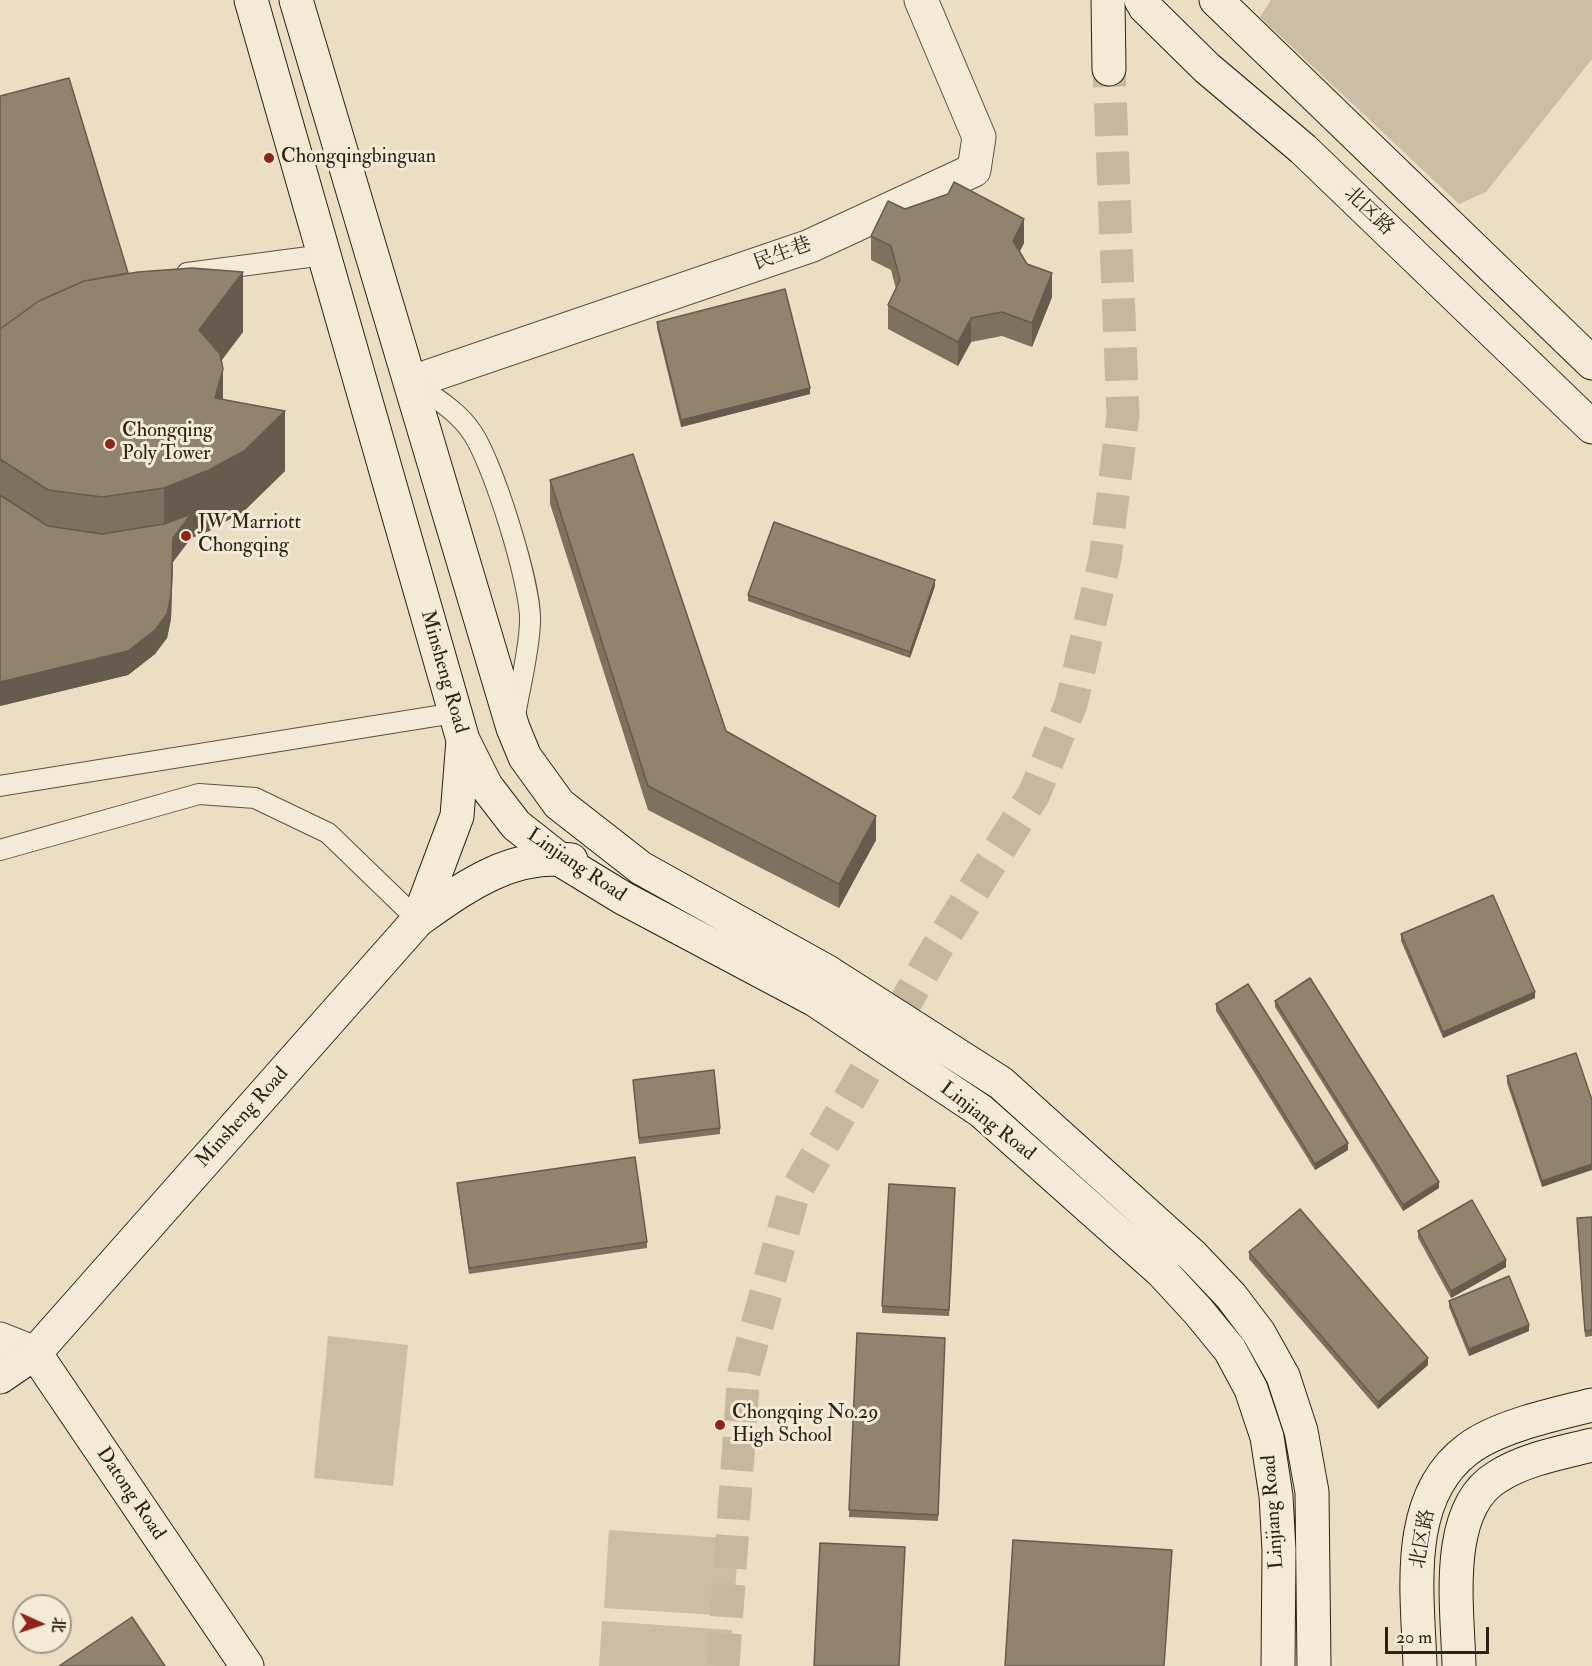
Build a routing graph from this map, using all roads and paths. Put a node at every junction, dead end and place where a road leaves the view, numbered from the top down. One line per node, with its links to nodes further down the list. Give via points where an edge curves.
1 (251, 0): 8 (main road, Minsheng Road)
2 (296, 0): 11 (main road)
3 (921, 0): 11 (main road, 民生巷, via 979,137 974,170 810,246)
4 (1108, 0): 7 (main road)
5 (1216, 0): 10 (main road)
6 (1154, 2): 12 (main road, 北区路, via 1207,68 1303,149)
7 (1109, 69)
8 (324, 255): 9 (lane); 13 (main road, Minsheng Road)
9 (174, 275)
10 (1592, 363)
11 (412, 382): 14 (main road); 14 (lane, via 455,414 475,437 525,579 530,622)
12 (1592, 427)
13 (459, 726): 15 (lane); 17 (main road, Linjiang Road, via 486,786 516,825); 19 (main road, Minsheng Road, via 457,816)
14 (513, 728): 18 (main road, via 525,757 559,804)
15 (0, 786)
16 (0, 850): 19 (lane, via 199,794 255,798 328,833)
17 (559, 859): 18 (main road); 19 (main road, via 501,867 465,886); 26 (main road, Linjiang Road, via 623,898 815,1000 981,1111 1162,1272 1198,1311 1230,1350 1251,1389 1267,1437 1279,1551)
18 (641, 868): 27 (main road, Linjiang Road, via 826,971 1001,1083 1193,1256 1231,1296 1259,1333 1283,1376 1301,1431 1312,1492)
19 (418, 920): 21 (main road, Minsheng Road)
20 (0, 1339): 21 (main road)
21 (35, 1353): 22 (main road, Minsheng Road); 25 (main road, Datong Road)
22 (0, 1377)
23 (1592, 1405): 28 (main road, 北区路, via 1510,1428 1468,1449 1442,1478 1424,1512 1416,1560)
24 (1592, 1445): 29 (main road, 北区路, via 1528,1462 1495,1477 1476,1496 1463,1523 1457,1562)
25 (247, 1666)
26 (1278, 1666)
27 (1314, 1666)
28 (1420, 1666)
29 (1459, 1666)

